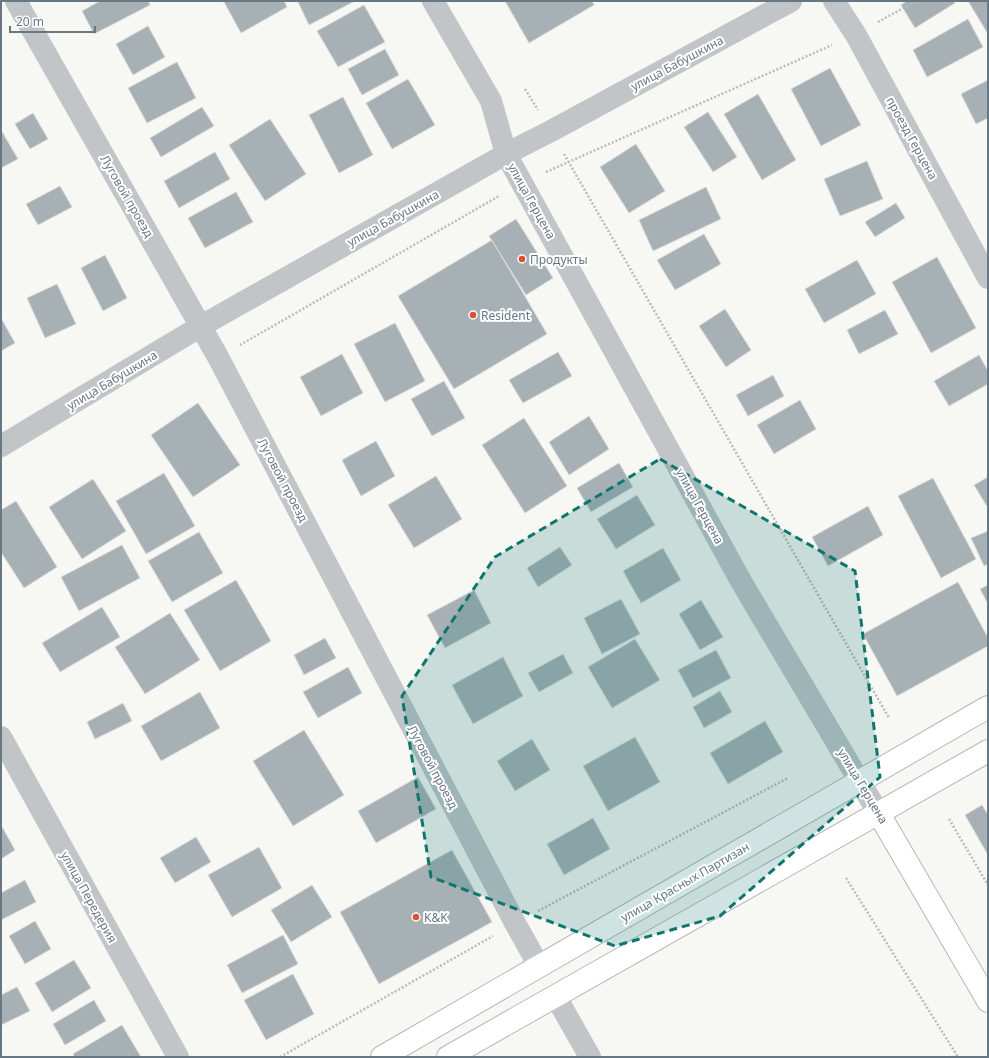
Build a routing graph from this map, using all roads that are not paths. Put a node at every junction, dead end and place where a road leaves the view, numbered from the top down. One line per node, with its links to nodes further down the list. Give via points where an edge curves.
1 (16, 1): 7 (street, Луговой проезд)
2 (433, 1): 5 (street, улица Герцена, via 491,101)
3 (791, 1): 5 (street, улица Бабушкина)
4 (834, 1): 6 (street, проезд Герцена, via 856,35)
5 (506, 154): 7 (street, улица Бабушкина); 12 (street, улица Герцена, via 742,583)
6 (988, 278)
7 (201, 326): 8 (street, улица Бабушкина); 14 (street, Луговой проезд)
8 (1, 446)
9 (988, 708): 12 (main road, улица Красных Партизан)
10 (1, 737): 17 (street, улица Передерия)
11 (988, 751): 13 (main road)
12 (860, 781): 13 (street, улица Герцена); 14 (main road, улица Красных Партизан)
13 (879, 814): 15 (main road); 16 (main road, улица Герцена)
14 (539, 966): 18 (main road, улица Красных Партизан)
15 (556, 996): 19 (main road); 20 (street)
16 (988, 1001)
17 (178, 1057)
18 (382, 1057)
19 (448, 1057)
20 (590, 1057)

